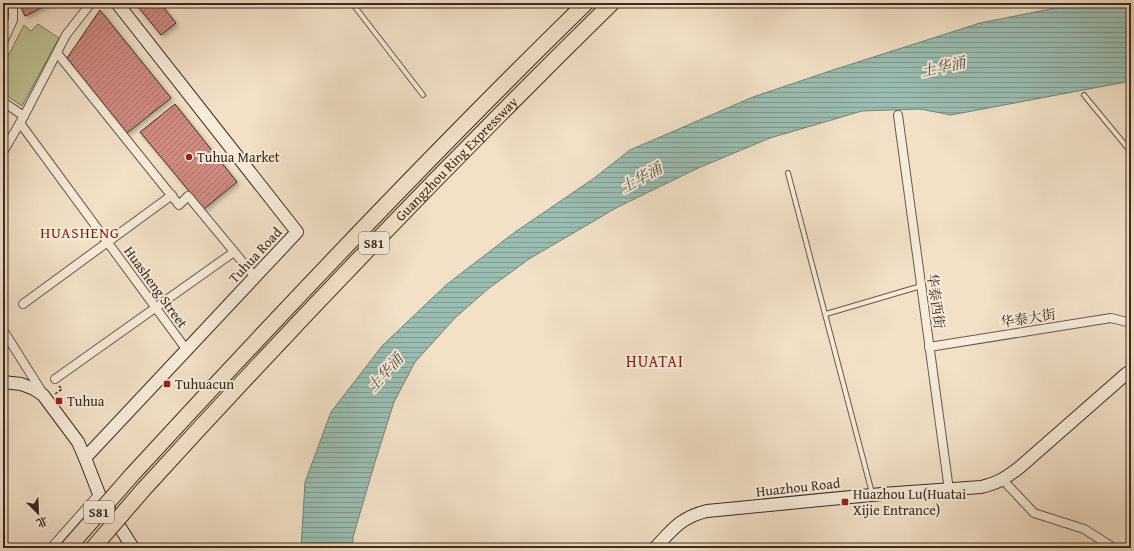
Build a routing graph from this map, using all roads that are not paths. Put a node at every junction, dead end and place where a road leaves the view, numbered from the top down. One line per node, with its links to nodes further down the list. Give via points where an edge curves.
1 (13, 3): 9 (street, via 14,20)
2 (91, 3): 10 (street, via 66,35)
3 (117, 3): 24 (main road, Tuhua Road, via 297,232)
4 (352, 3): 13 (lane)
5 (581, 3): 11 (highway)
6 (586, 3): 11 (highway, Guangzhou Ring Expressway / S81)
7 (612, 3): 12 (highway, Guangzhou Ring Expressway / S81)
8 (620, 3): 12 (highway)
9 (3, 42)
10 (57, 53): 17 (street); 21 (street)
11 (514, 73): 43 (highway, Guangzhou Ring Expressway / S81, bridge, via 247,349)
12 (533, 81): 44 (highway, Guangzhou Ring Expressway / S81, bridge, via 311,308)
13 (424, 95)
14 (1084, 95): 19 (lane)
15 (3, 102): 17 (street)
16 (898, 115): 25 (street, 华泰西街)
17 (22, 119): 18 (street); 22 (street, Huasheng Street)
18 (3, 152)
19 (1131, 152)
20 (788, 173): 28 (lane)
21 (172, 195): 22 (street); 23 (street, via 179,205 188,196)
22 (108, 243): 26 (street); 27 (street, Huasheng Street)
23 (234, 252): 24 (street); 27 (street)
24 (255, 276): 32 (main road, Tuhua Road)
25 (921, 286): 28 (lane); 31 (street, 华泰西街)
26 (23, 304)
27 (156, 308): 32 (street, Huasheng Street); 34 (street)
28 (826, 314): 41 (lane)
29 (1131, 323): 31 (street, 华泰大街, via 1112,318)
30 (3, 330): 36 (street)
31 (929, 347): 39 (street, 华泰西街)
32 (186, 350): 37 (main road, Tuhua Road)
33 (1131, 371): 38 (main road, Huazhou Road)
34 (55, 379)
35 (3, 382): 36 (main road, via 21,384)
36 (45, 397): 37 (main road, via 78,442)
37 (86, 458): 40 (main road)
38 (1003, 480): 39 (main road, Huazhou Road, via 992,485); 47 (street, via 1034,513 1084,529)
39 (949, 490): 41 (main road, Huazhou Road)
40 (99, 494): 42 (street); 45 (main road)
41 (873, 495): 46 (main road, Huazhou Road, via 697,514 685,519)
42 (51, 548)
43 (68, 548)
44 (93, 548)
45 (133, 548)
46 (655, 548)
47 (1114, 548)

